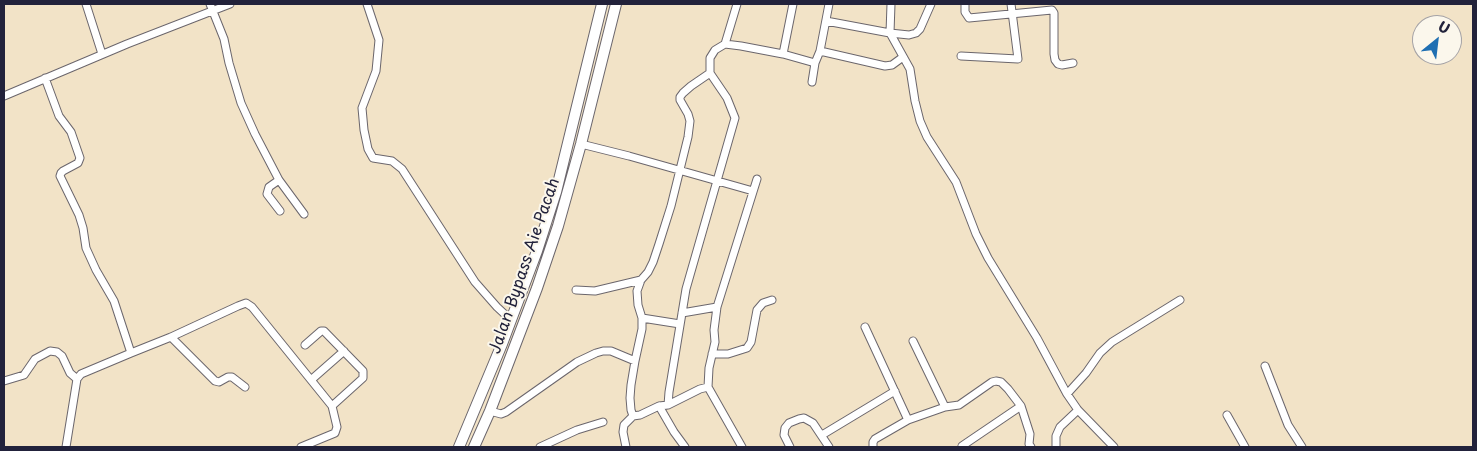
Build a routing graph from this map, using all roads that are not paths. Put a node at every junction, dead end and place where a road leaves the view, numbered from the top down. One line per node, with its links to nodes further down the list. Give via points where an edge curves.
1 (86, 4): 19 (street)
2 (230, 4): 13 (street)
3 (367, 4): 44 (street, via 379,40 376,71 362,108 368,149 373,158 392,161 402,169 475,282)
4 (602, 4): 44 (highway, via 556,192)
5 (616, 4): 29 (highway, Jalan Bypass Aie Pacah)
6 (737, 4): 17 (street)
7 (793, 4): 20 (street)
8 (829, 4): 15 (street)
9 (891, 4): 16 (street)
10 (932, 4): 16 (street, via 916,33)
11 (965, 4): 14 (street, via 969,18)
12 (1011, 4): 14 (street)
13 (211, 7): 19 (street); 32 (street, via 224,39 241,103)
14 (1012, 13): 21 (street, via 1018,58); 24 (street, via 1052,10 1055,60 1062,65)
15 (826, 21): 16 (street); 18 (street)
16 (890, 33): 22 (street)
17 (725, 44): 20 (street); 25 (street, via 710,58)
18 (820, 51): 22 (street, via 884,66 892,65); 23 (street)
19 (102, 54): 26 (street)
20 (783, 54): 23 (street)
21 (961, 56)
22 (903, 57): 61 (street, via 910,69 915,101 927,137 956,182 985,252)
23 (815, 63): 27 (street)
24 (1073, 63)
25 (710, 73): 30 (street, via 680,97 690,121); 33 (street, via 727,98 735,118)
26 (45, 78): 28 (street); 51 (street, via 80,158 60,176 79,215 86,248 114,301)
27 (812, 82)
28 (4, 96)
29 (581, 144): 30 (street); 68 (highway, Jalan Bypass Aie Pacah, via 537,288)
30 (680, 171): 33 (street); 37 (street, via 653,262)
31 (757, 179): 34 (street)
32 (279, 180): 35 (street, via 269,187 267,194); 36 (street)
33 (717, 182): 34 (street); 42 (street)
34 (753, 192): 41 (street)
35 (280, 211)
36 (304, 214)
37 (641, 280): 38 (street, via 595,291); 43 (street, via 637,291)
38 (576, 290)
39 (772, 300): 52 (street, via 757,310 747,348 728,354)
40 (1180, 300): 61 (street, via 1112,342)
41 (716, 307): 42 (street); 52 (street)
42 (682, 312): 45 (street)
43 (642, 318): 45 (street); 53 (street)
44 (512, 320): 78 (highway)
45 (680, 324): 62 (street)
46 (865, 327): 60 (street)
47 (171, 337): 51 (street); 56 (street, via 246,303); 58 (street, via 215,381 232,377)
48 (913, 341): 66 (street)
49 (305, 345): 50 (street, via 324,331)
50 (344, 351): 56 (street); 63 (street, via 364,376)
51 (131, 353): 55 (street, via 81,374)
52 (712, 354): 59 (street)
53 (635, 361): 68 (street, via 611,351 596,353 577,362 506,412); 70 (street, via 630,398)
54 (1265, 366): 90 (street, via 1288,424)
55 (77, 379): 57 (street, via 70,373 62,356 50,351 35,359 24,375); 76 (street)
56 (312, 380): 63 (street)
57 (4, 381)
58 (245, 387)
59 (708, 387): 62 (street); 83 (street)
60 (895, 391): 71 (street); 73 (street)
61 (1067, 394): 67 (street)
62 (668, 405): 64 (street)
63 (332, 406): 77 (street, via 337,427 335,433)
64 (659, 406): 70 (street); 82 (street)
65 (1021, 406): 66 (street, via 1008,389 996,381 959,405); 74 (street); 75 (street, via 1030,434)
66 (945, 407): 71 (street)
67 (1078, 410): 87 (street, via 1060,427); 88 (street)
68 (490, 411): 79 (highway, Jalan Bypass Aie Pacah)
69 (1227, 415): 89 (street)
70 (633, 416): 81 (street, via 624,425)
71 (908, 420): 86 (street, via 876,439)
72 (602, 422): 80 (street)
73 (822, 435): 84 (street, via 813,423 799,418 785,428 784,435); 85 (street)
74 (962, 446)
75 (1028, 446)
76 (66, 447)
77 (301, 447)
78 (459, 447)
79 (474, 447)
80 (540, 447)
81 (626, 447)
82 (685, 447)
83 (742, 447)
84 (790, 447)
85 (829, 447)
86 (873, 447)
87 (1056, 447)
88 (1114, 447)
89 (1245, 447)
90 (1302, 447)

